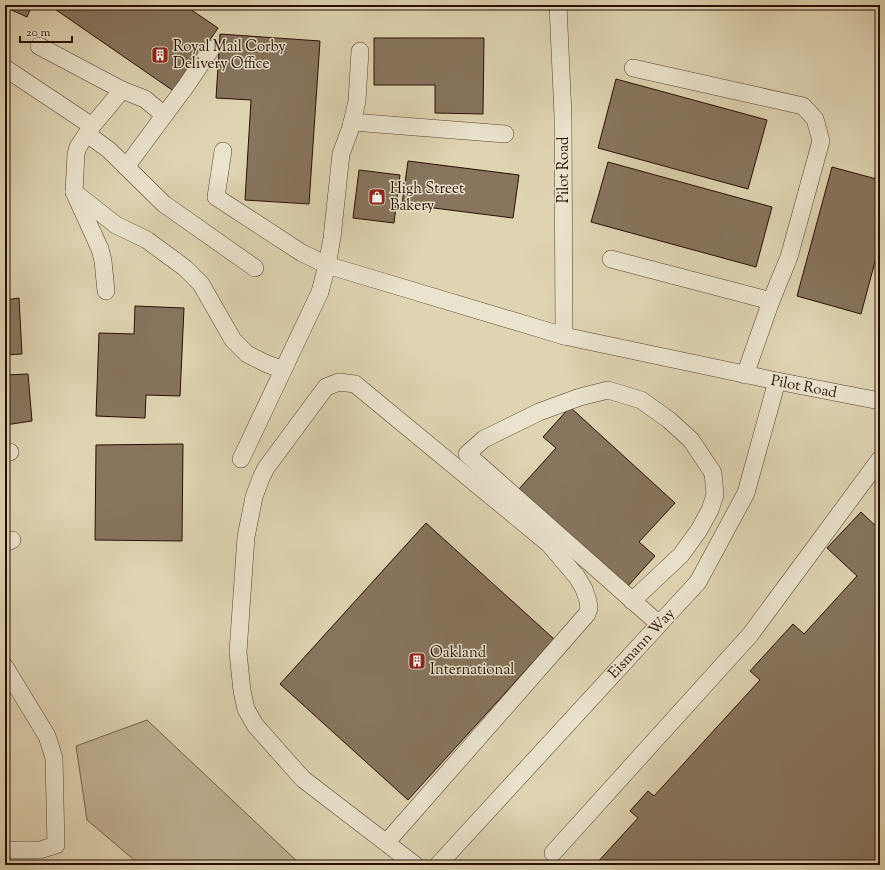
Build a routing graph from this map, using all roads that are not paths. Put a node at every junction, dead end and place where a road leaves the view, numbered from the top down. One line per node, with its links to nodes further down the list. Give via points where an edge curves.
1 (558, 5): 20 (street, Pilot Road, via 563,116)
2 (39, 46): 7 (street)
3 (211, 49): 8 (street)
4 (360, 51): 9 (street, via 357,101)
5 (5, 68): 11 (street)
6 (633, 68): 19 (street, via 804,106 815,118 821,141 789,256)
7 (117, 96): 8 (street, via 145,99); 11 (street)
8 (164, 114): 13 (street)
9 (352, 122): 10 (street); 16 (street, via 341,154)
10 (505, 134)
11 (86, 135): 13 (street, via 108,150); 14 (street, via 76,154)
12 (222, 151): 16 (street, Pilot Road, via 216,197 302,253)
13 (126, 167): 17 (street, via 164,204)
14 (74, 192): 18 (street, via 100,249); 21 (street, via 116,225 147,240 185,268 201,284 233,340 247,354)
15 (611, 258): 19 (street)
16 (327, 266): 20 (street, Pilot Road); 21 (street, via 320,292)
17 (255, 268)
18 (106, 291)
19 (771, 301): 22 (street)
20 (564, 336): 22 (street, Pilot Road)
21 (283, 370): 25 (street)
22 (745, 374): 23 (street, Pilot Road)
23 (777, 381): 24 (street, Pilot Road); 28 (street, Eismann Way, via 746,492 698,582)
24 (880, 401)
25 (241, 459)
26 (880, 459): 32 (street, via 750,635)
27 (632, 600): 27 (street, via 591,564 467,454 484,439 539,412 608,390 641,400 669,420 691,440 713,473 715,495 699,530 681,555); 28 (street)
28 (659, 624): 34 (street, Eismann Way)
29 (5, 667): 31 (street, via 47,736 54,758 56,846 40,850)
30 (386, 843): 30 (street, via 303,779 255,725 246,709 238,652 246,537 254,497 261,478 326,386 339,382 355,384 549,544 577,577 584,589 589,608 588,614); 33 (street)
31 (5, 850)
32 (553, 853)
33 (415, 865)
34 (438, 865)

